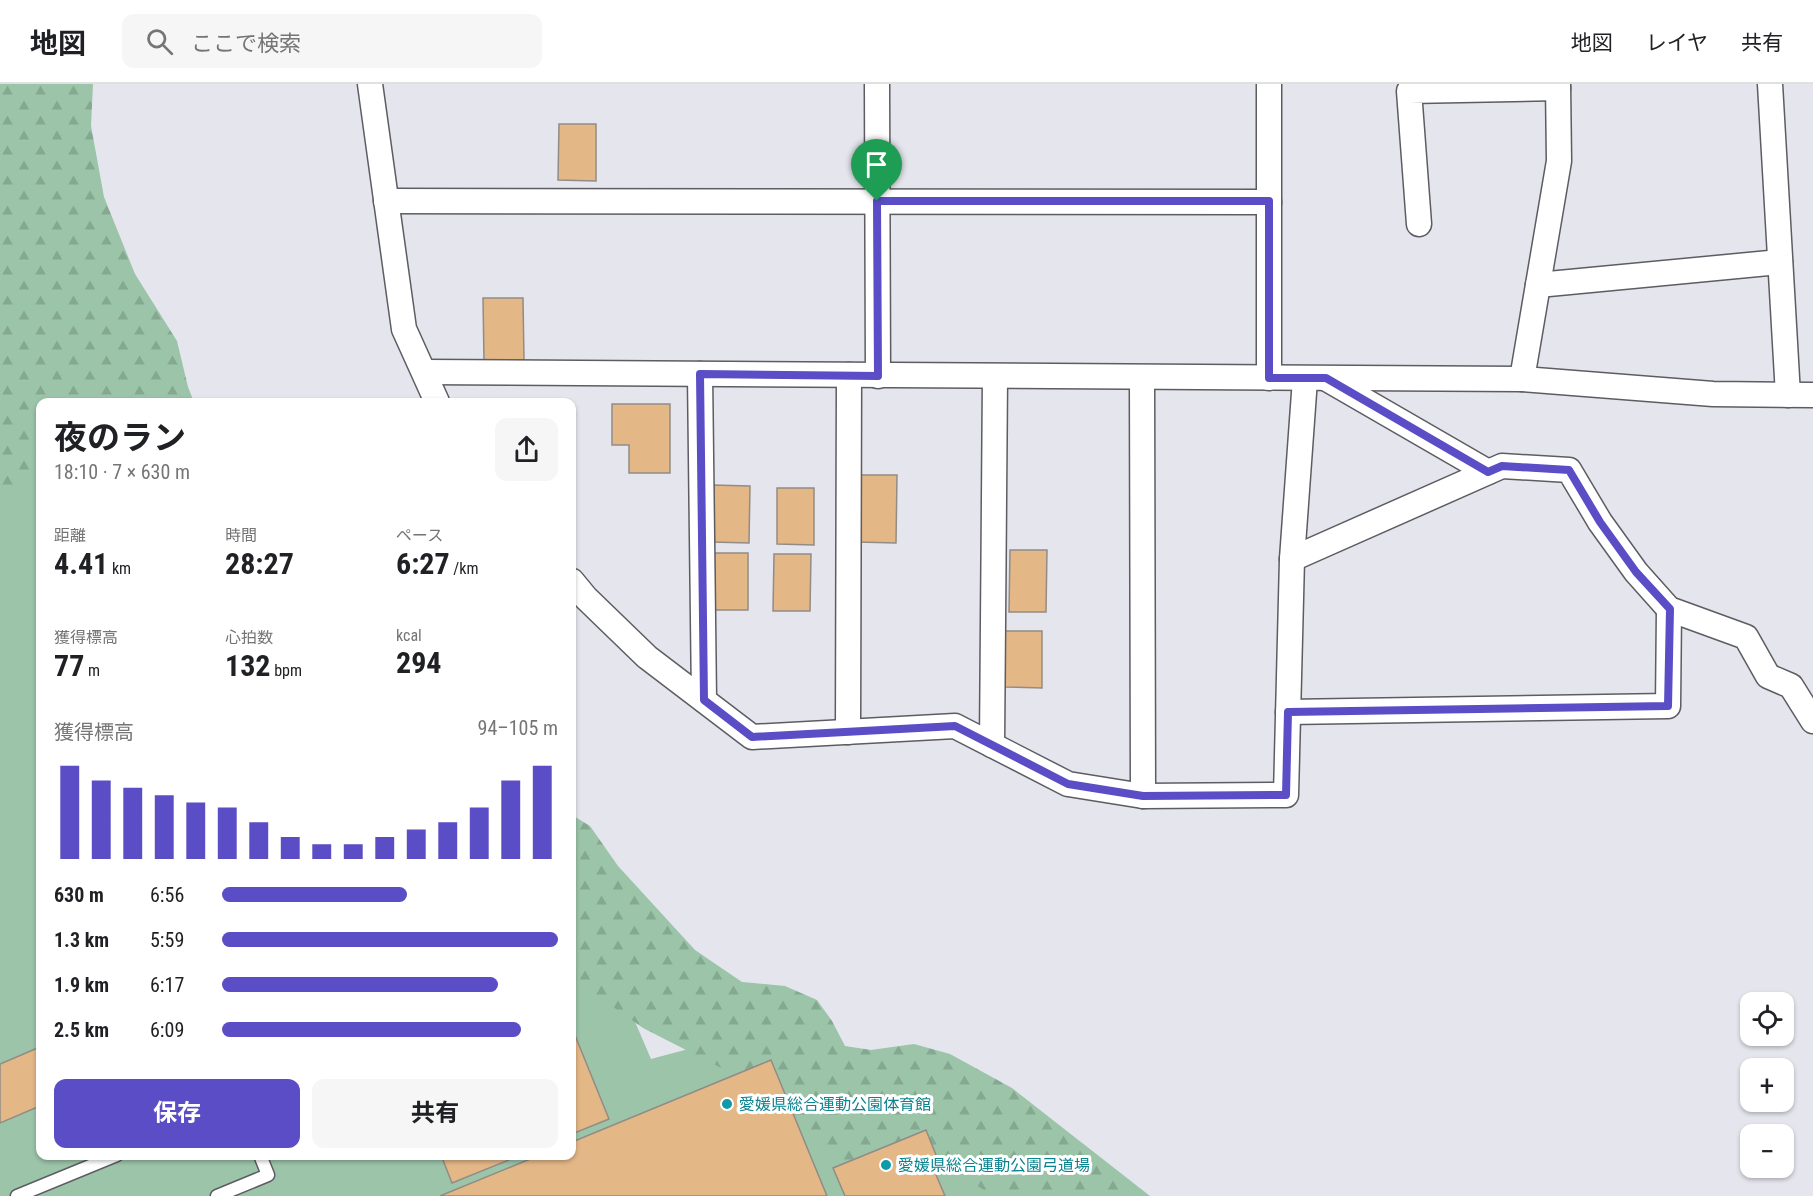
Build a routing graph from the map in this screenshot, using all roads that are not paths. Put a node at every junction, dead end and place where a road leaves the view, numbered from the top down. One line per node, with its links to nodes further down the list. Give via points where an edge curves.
1 (370, 84): 6 (street)
2 (877, 84): 7 (street)
3 (1269, 84): 8 (street)
4 (1770, 84): 10 (street)
5 (1558, 86): 9 (street, via 1409,91); 11 (street, via 1559,160)
6 (386, 201): 7 (street); 12 (street, via 404,329)
7 (877, 201): 8 (street); 15 (street)
8 (1269, 201): 18 (street)
9 (1419, 224)
10 (1780, 262): 11 (street); 21 (street)
11 (1538, 285): 20 (street)
12 (425, 372): 13 (street); 23 (street)
13 (700, 374): 14 (street); 28 (street)
14 (849, 375): 15 (street); 31 (street)
15 (878, 376): 16 (street)
16 (994, 376): 17 (street); 32 (street)
17 (1142, 378): 18 (street); 33 (street)
18 (1269, 378): 19 (street)
19 (1316, 379): 20 (street); 24 (street); 25 (street)
20 (1522, 379): 21 (street, via 1713,394)
21 (1788, 394): 22 (street)
22 (1813, 395)
23 (435, 398)
24 (1488, 472): 25 (street); 27 (street, via 1502,466 1569,470 1630,564)
25 (1292, 559): 29 (street)
26 (576, 586): 28 (street, via 647,657)
27 (1670, 609): 29 (street, via 1668,706); 30 (street, via 1746,636 1768,676 1791,686)
28 (704, 700): 31 (street, via 752,737)
29 (1288, 712): 33 (street, via 1286,795)
30 (1813, 721)
31 (848, 732): 32 (street, via 955,726)
32 (992, 746): 33 (street, via 1068,784)
33 (1143, 796)
34 (105, 1160): 36 (lane)
35 (262, 1160): 37 (lane, via 268,1175)
36 (17, 1196)
37 (217, 1196)

